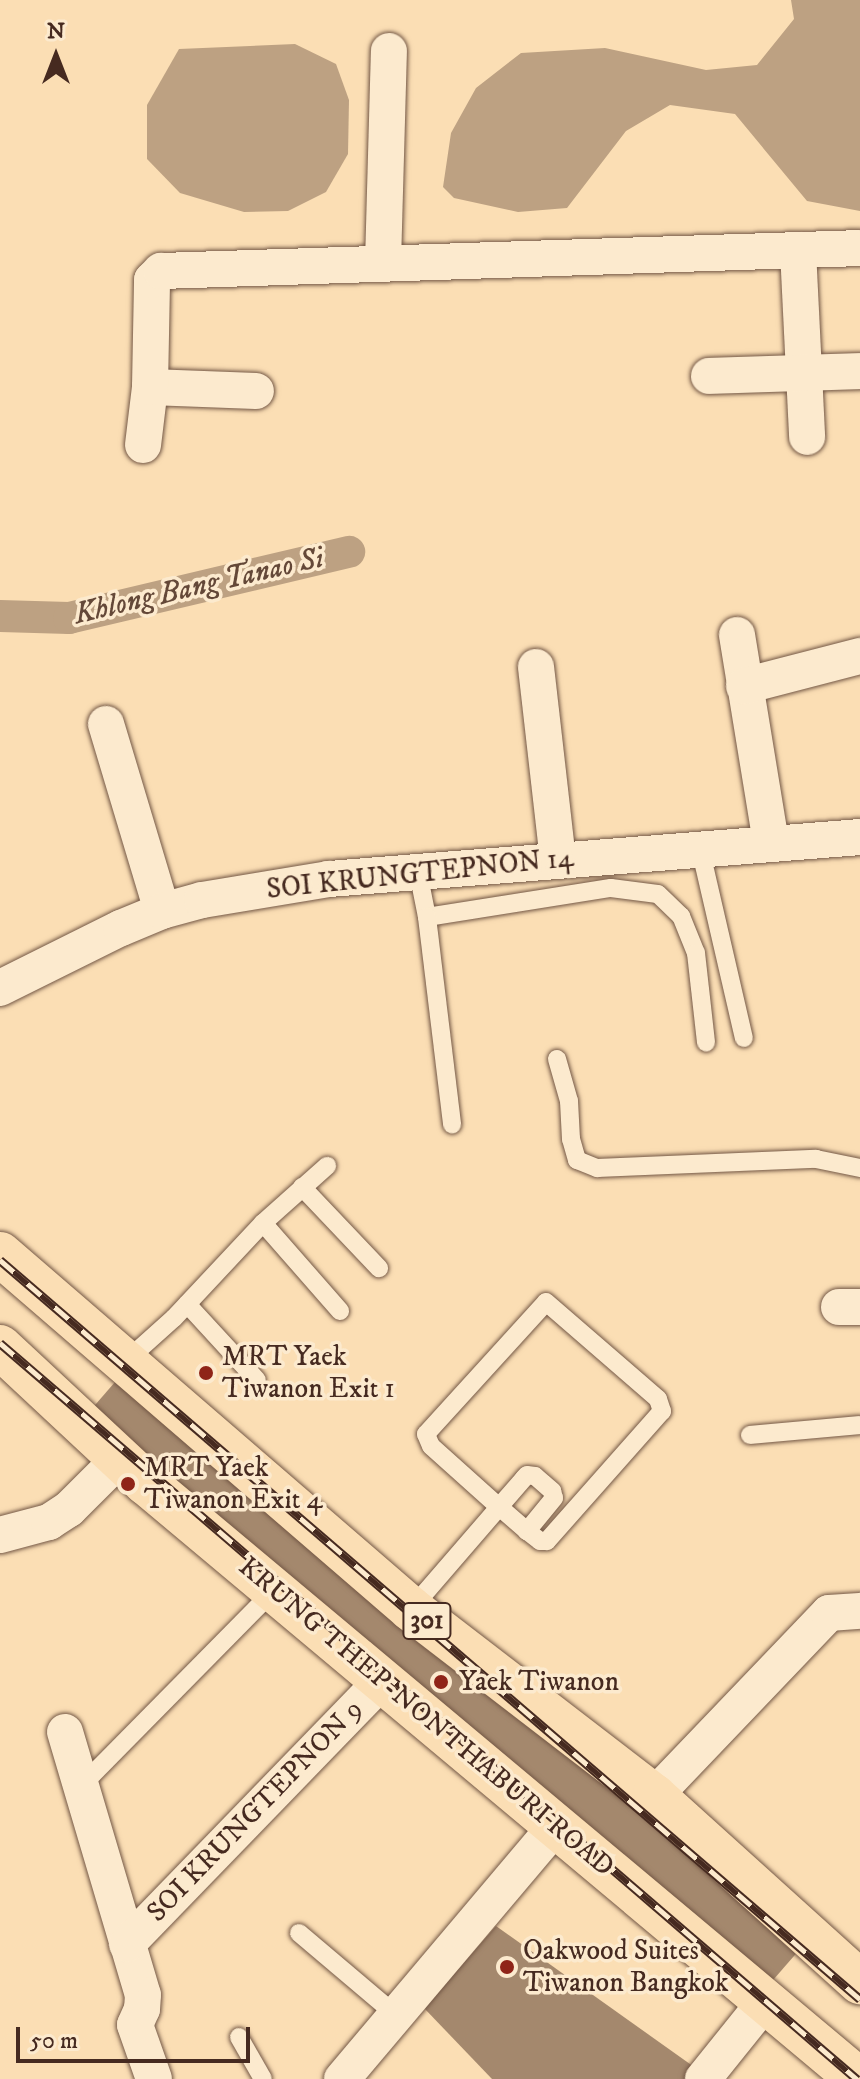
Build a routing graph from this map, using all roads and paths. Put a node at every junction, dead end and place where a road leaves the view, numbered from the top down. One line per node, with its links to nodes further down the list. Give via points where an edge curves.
1 (389, 51): 4 (street)
2 (860, 248): 3 (street)
3 (798, 250): 4 (street); 6 (street)
4 (383, 263): 8 (street, via 161,271 152,280)
5 (860, 371): 6 (street)
6 (804, 372): 7 (street); 10 (street)
7 (709, 376)
8 (150, 387): 9 (street); 11 (street)
9 (256, 391)
10 (807, 437)
11 (143, 445)
12 (737, 635): 15 (street)
13 (860, 656): 15 (street)
14 (536, 667): 20 (street)
15 (744, 686): 18 (street)
16 (106, 724): 22 (street)
17 (860, 837): 18 (street, SOI KRUNGTEPNON 14)
18 (771, 843): 19 (street, SOI KRUNGTEPNON 14)
19 (700, 848): 20 (street, SOI KRUNGTEPNON 14); 25 (lane)
20 (558, 859): 21 (street, SOI KRUNGTEPNON 14)
21 (418, 872): 22 (street, SOI KRUNGTEPNON 14, via 329,879); 23 (lane)
22 (162, 911): 24 (street, SOI KRUNGTEPNON 14)
23 (427, 917): 26 (lane, via 611,888 658,894 681,916 696,953); 28 (lane)
24 (0, 988)
25 (744, 1038)
26 (706, 1042)
27 (557, 1059): 30 (lane, via 577,1160 597,1168 816,1159)
28 (452, 1124)
29 (327, 1166): 31 (lane)
30 (860, 1168)
31 (302, 1187): 32 (lane); 34 (lane)
32 (263, 1223): 35 (lane); 36 (lane)
33 (0, 1254): 38 (main road, 301)
34 (379, 1268)
35 (187, 1304): 38 (lane); 39 (lane)
36 (340, 1311)
37 (0, 1347): 42 (main road, KRUNG THEP-NONTHABURI ROAD / 301)
38 (126, 1361): 47 (main road, 301)
39 (257, 1380)
40 (860, 1425): 41 (lane)
41 (750, 1435)
42 (121, 1457): 45 (street, via 49,1522); 46 (main road, KRUNG THEP-NONTHABURI ROAD / 301)
43 (499, 1507): 44 (lane); 44 (lane, via 527,1475 535,1476 554,1498); 44 (lane, via 431,1446 426,1434 539,1307 551,1303 658,1399 662,1411 547,1541); 47 (lane)
44 (527, 1531)
45 (0, 1535)
46 (275, 1589): 49 (main road, KRUNG THEP-NONTHABURI ROAD / 301); 51 (lane)
47 (411, 1609): 52 (main road, 301)
48 (860, 1611): 52 (street, via 829,1613)
49 (384, 1679): 53 (main road, KRUNG THEP-NONTHABURI ROAD / 301); 55 (street, SOI KRUNGTEPNON 9)
50 (65, 1732): 51 (street)
51 (83, 1784): 55 (street)
52 (654, 1796): 56 (main road, 301)
53 (554, 1828): 57 (main road, KRUNG THEP-NONTHABURI ROAD / 301); 58 (street)
54 (299, 1933): 58 (lane)
55 (127, 1944): 60 (street, via 143,1995 136,2033)
56 (860, 1982)
57 (765, 2002): 63 (street); 64 (main road, KRUNG THEP-NONTHABURI ROAD / 301)
58 (396, 2015): 62 (street)
59 (239, 2037): 61 (lane)
60 (154, 2079)
61 (263, 2079)
62 (342, 2079)
63 (703, 2079)
64 (858, 2079)

